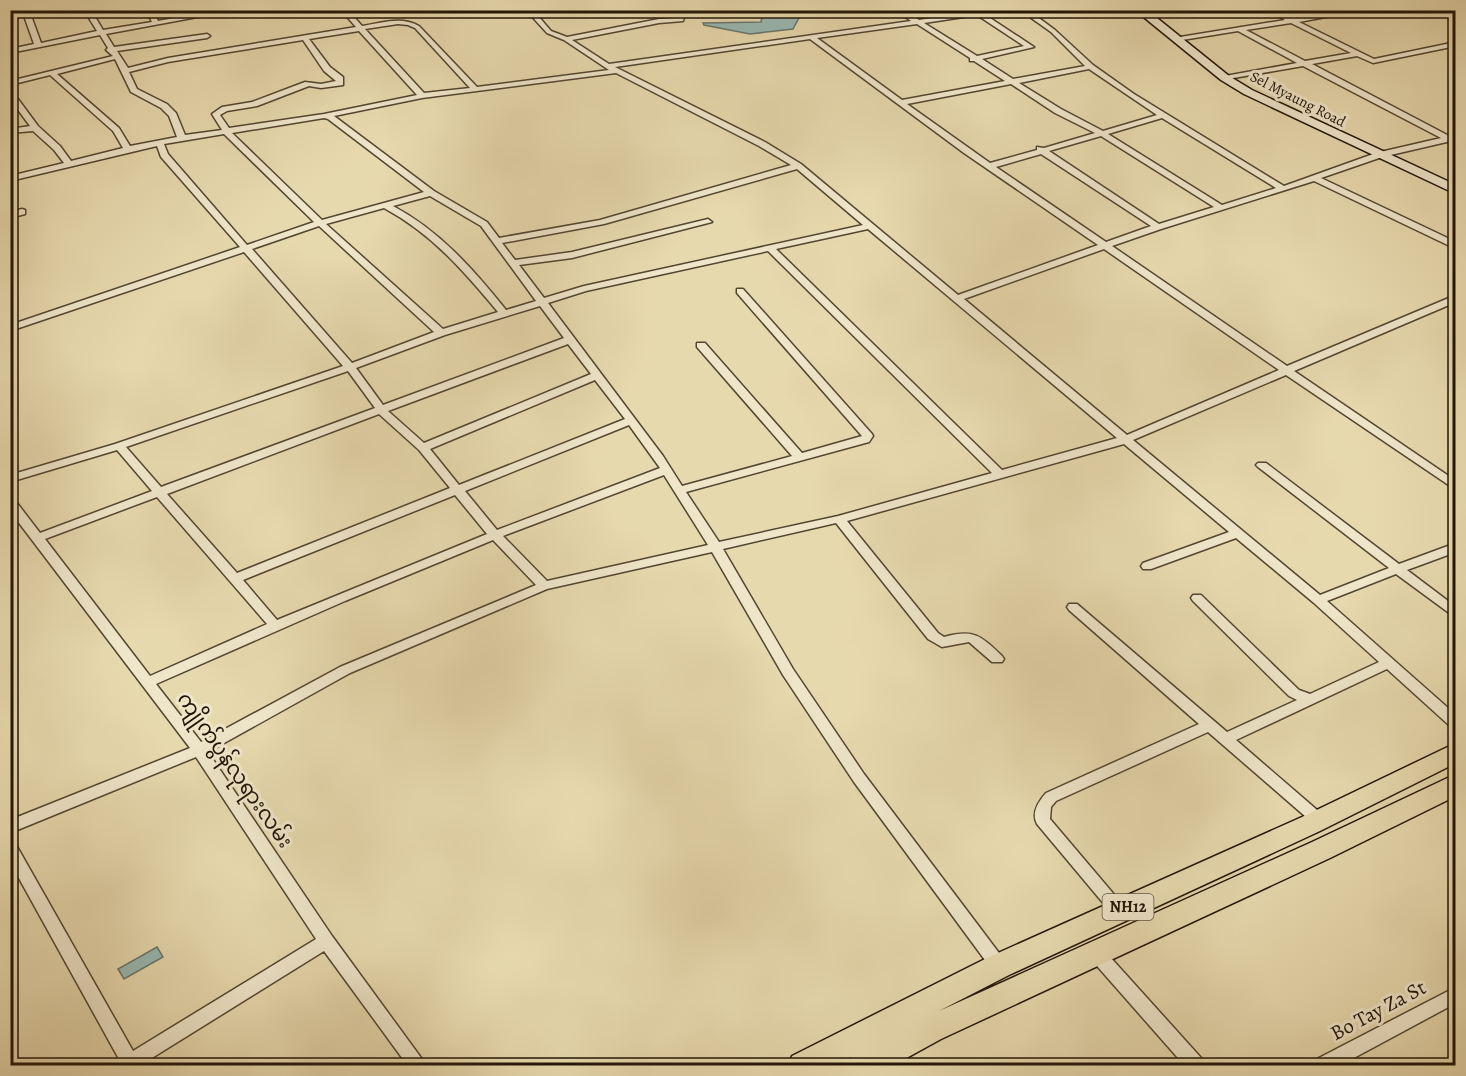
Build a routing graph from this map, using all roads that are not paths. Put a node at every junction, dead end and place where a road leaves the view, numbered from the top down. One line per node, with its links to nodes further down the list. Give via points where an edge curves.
1 (25, 10): 31 (street)
2 (87, 10): 24 (street)
3 (149, 10): 20 (street)
4 (232, 10): 15 (street)
5 (344, 10): 22 (street)
6 (529, 10): 28 (street, via 549,32)
7 (685, 10): 28 (street, via 681,20)
8 (899, 10): 21 (street)
9 (1000, 10): 16 (street)
10 (1023, 10): 39 (street, via 1053,31)
11 (1140, 10): 29 (main road, Sel Myaung Road)
12 (1271, 10): 19 (street)
13 (1360, 10): 19 (street)
14 (1437, 10): 18 (street)
15 (209, 12): 17 (street)
16 (979, 14): 21 (street); 37 (street, via 1030,47)
17 (197, 16): 20 (street); 25 (street)
18 (1455, 18)
19 (1293, 22): 23 (street); 35 (street)
20 (156, 23): 24 (street)
21 (918, 24): 27 (street); 37 (street)
22 (360, 27): 26 (street); 46 (street, via 409,23); 47 (street)
23 (1241, 30): 29 (street); 38 (street)
24 (99, 33): 31 (street); 32 (street)
25 (207, 36): 32 (street); 34 (street)
26 (305, 38): 34 (street); 54 (street, via 340,83 309,84 254,104 225,109 216,114)
27 (812, 38): 40 (street); 49 (street)
28 (566, 39): 40 (street)
29 (1176, 39): 43 (main road, Sel Myaung Road)
30 (1455, 44): 35 (street, via 1377,61)
31 (38, 45): 33 (street)
32 (110, 50): 36 (street)
33 (10, 51)
34 (216, 52): 41 (street)
35 (1356, 54): 38 (street)
36 (116, 57): 41 (street); 42 (street)
37 (974, 58): 44 (street)
38 (1303, 63): 43 (street); 57 (street)
39 (1090, 67): 44 (street); 51 (street)
40 (612, 68): 46 (street); 63 (street)
41 (125, 71): 56 (street, via 134,90 173,114)
42 (52, 73): 45 (street); 59 (street, via 116,130)
43 (1226, 78): 61 (main road, Sel Myaung Road)
44 (1009, 81): 49 (street); 55 (street)
45 (10, 83)
46 (475, 89): 47 (street)
47 (422, 96): 50 (street)
48 (10, 101): 52 (street, via 15,101)
49 (900, 103): 64 (street)
50 (324, 116): 54 (street); 69 (street)
51 (1162, 116): 55 (street); 67 (street)
52 (34, 128): 53 (street); 62 (street)
53 (10, 131)
54 (227, 132): 56 (street); 75 (street)
55 (1101, 133): 60 (street); 71 (street)
56 (182, 138): 58 (street)
57 (1452, 138): 61 (street)
58 (160, 143): 59 (street); 81 (street, via 164,155)
59 (129, 149): 62 (street)
60 (1040, 149): 64 (street); 77 (street)
61 (1379, 155): 65 (street); 68 (main road, Sel Myaung Road)
62 (69, 164): 66 (street)
63 (798, 165): 76 (street); 78 (street, via 601,222)
64 (990, 166): 79 (street)
65 (1314, 178): 67 (street); 80 (street)
66 (10, 179)
67 (1283, 189): 71 (street)
68 (1455, 190)
69 (431, 193): 70 (street); 78 (street, via 484,224)
70 (386, 206): 75 (street); 88 (street, via 411,217 449,248)
71 (1219, 207): 77 (street)
72 (22, 212): 73 (street)
73 (10, 215)
74 (708, 222): 83 (street, via 572,255)
75 (320, 223): 81 (street); 90 (street)
76 (870, 226): 82 (street); 86 (street)
77 (1158, 226): 79 (street)
78 (496, 241): 83 (street)
79 (1105, 246): 86 (street); 94 (street)
80 (1455, 246)
81 (244, 248): 89 (street); 93 (street)
82 (770, 248): 87 (street, via 584,289); 104 (street)
83 (512, 263): 87 (street)
84 (740, 291): 101 (street, via 868,436)
85 (1455, 298): 94 (street)
86 (956, 299): 98 (street)
87 (541, 303): 88 (street); 91 (street)
88 (504, 313): 90 (street)
89 (10, 328)
90 (441, 333): 93 (street)
91 (569, 340): 95 (street); 96 (street)
92 (701, 345): 101 (street)
93 (350, 367): 96 (street); 99 (street)
94 (1287, 371): 98 (street); 106 (street)
95 (596, 376): 97 (street); 100 (street)
96 (381, 409): 100 (street); 109 (street)
97 (630, 421): 103 (street); 107 (street)
98 (1124, 440): 104 (street); 112 (street)
99 (119, 446): 105 (street); 109 (street)
100 (423, 448): 107 (street)
101 (800, 458): 108 (street)
102 (1262, 465): 118 (street)
103 (666, 470): 108 (street); 113 (street)
104 (999, 474): 111 (street)
105 (10, 478)
106 (1455, 487)
107 (456, 489): 113 (street); 119 (street)
108 (679, 490): 116 (street)
109 (159, 491): 114 (street); 119 (street)
110 (10, 502): 114 (street, ကျိုက်ပွန်လုရားလမ်း)
111 (838, 519): 116 (street); 126 (street, via 933,636 942,642 974,637)
112 (1237, 532): 117 (street); 122 (street)
113 (494, 534): 120 (street); 125 (street)
114 (39, 537): 128 (street, ကျိုက်ပွန်လုရားလမ်း)
115 (1455, 547): 118 (street)
116 (716, 549): 120 (street); 142 (street, via 788,672 859,778)
117 (1147, 566)
118 (1398, 571): 122 (street); 124 (street)
119 (236, 579): 125 (street)
120 (544, 586): 133 (street, via 345,670)
121 (1197, 598): 129 (street, via 1294,693)
122 (1318, 600): 127 (street)
123 (1073, 607): 131 (street)
124 (1455, 614)
125 (274, 624): 128 (street)
126 (997, 659)
127 (1389, 663): 129 (street); 130 (street)
128 (148, 682): 133 (street, ကျိုက်ပွန်လုရားလမ်း)
129 (1310, 700): 132 (street)
130 (1455, 723)
131 (1211, 724): 132 (street); 139 (street, via 1051,797 1044,805 1042,820)
132 (1226, 739): 136 (street)
133 (199, 750): 137 (street); 140 (street, ကျိုက်ပွန်လုရားလမ်း)
134 (1455, 752): 136 (highway, NH12)
135 (1455, 784): 141 (highway, NH12)
136 (1319, 820): 139 (highway, NH12)
137 (10, 827)
138 (10, 847): 144 (street)
139 (1120, 911): 142 (highway, NH12)
140 (326, 941): 144 (street); 145 (street, ကျိုက်ပွန်လုရားလမ်း)
141 (1096, 953): 147 (highway, NH12); 148 (street)
142 (999, 966): 146 (highway, NH12)
143 (1455, 994): 149 (street, Bo Tay Za St)
144 (127, 1064)
145 (419, 1065)
146 (803, 1065)
147 (862, 1065)
148 (1197, 1065)
149 (1321, 1065)

